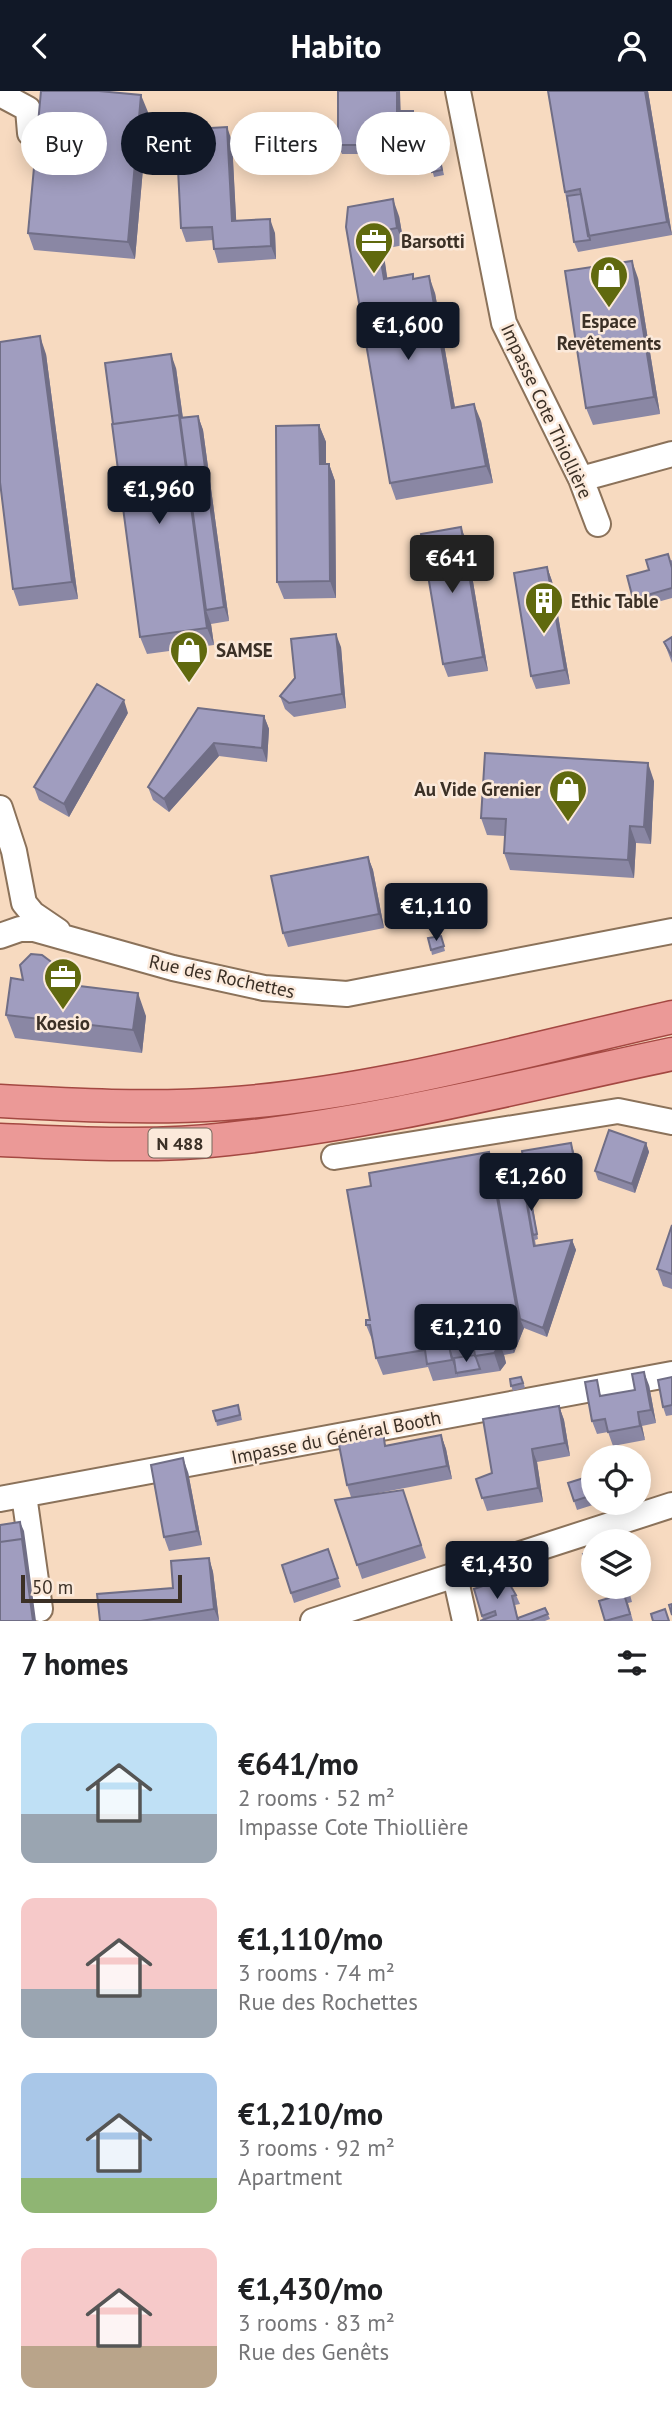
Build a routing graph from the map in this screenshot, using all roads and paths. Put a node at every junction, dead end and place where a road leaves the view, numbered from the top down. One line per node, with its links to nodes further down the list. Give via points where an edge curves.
1 (458, 91): 5 (street, Impasse Cote Thiollière, via 504,323)
2 (0, 94): 3 (street)
3 (28, 112)
4 (672, 454): 5 (street)
5 (581, 479): 6 (street, Impasse Cote Thiollière)
6 (598, 524)
7 (0, 808): 10 (street, Rue des Rochettes, via 24,903)
8 (672, 931): 10 (street, Rue des Rochettes, via 347,994 264,988 173,968)
9 (0, 936): 10 (street, Rue des Rochettes, via 20,929)
10 (64, 936)
11 (672, 1017): 15 (main road, N 488, via 352,1088)
12 (672, 1054): 18 (main road, N 488, via 359,1120 228,1139 136,1146)
13 (0, 1078): 15 (main road, via 174,1092)
14 (0, 1101): 15 (main road, N 488)
15 (224, 1104): 16 (main road, via 189,1119 160,1123)
16 (0, 1120)
17 (672, 1122): 19 (street, via 618,1111)
18 (0, 1140)
19 (334, 1157)
20 (672, 1374): 21 (street, Impasse du Général Booth)
21 (24, 1495): 22 (street, Impasse du Général Booth); 25 (street)
22 (0, 1499)
23 (672, 1505): 24 (street)
24 (455, 1576): 26 (street); 27 (street)
25 (40, 1609)
26 (326, 1619)
27 (466, 1621)

